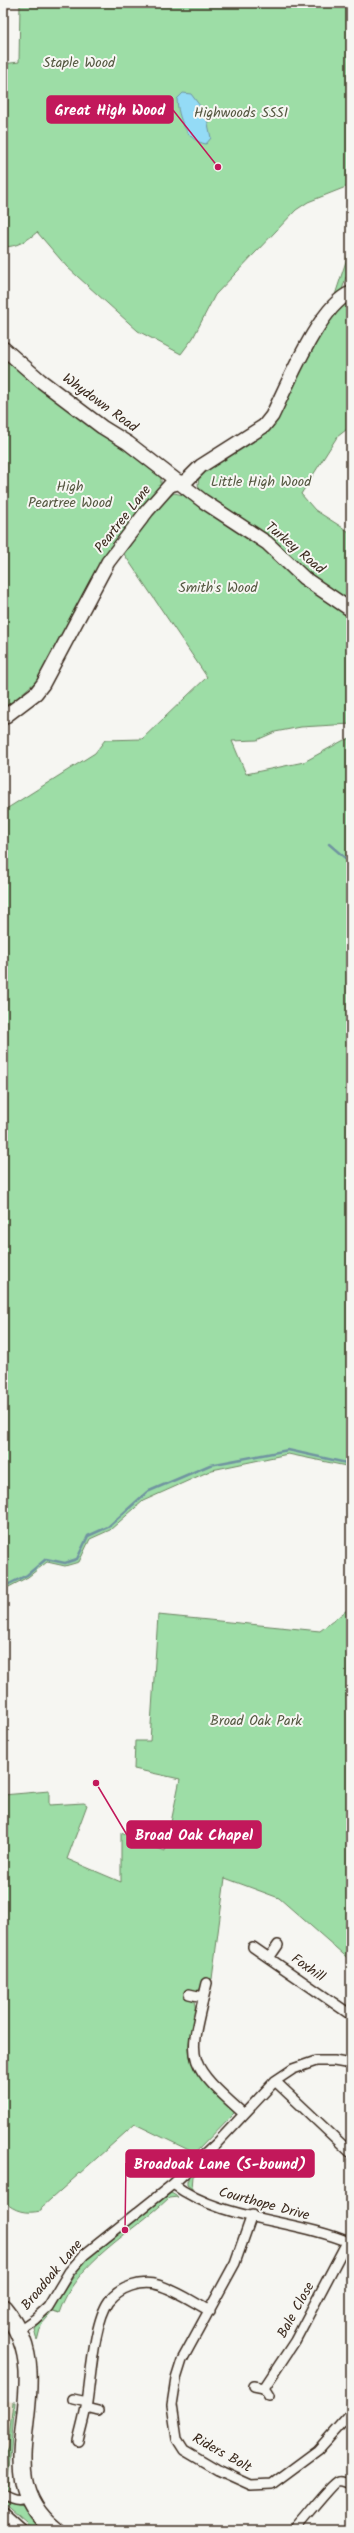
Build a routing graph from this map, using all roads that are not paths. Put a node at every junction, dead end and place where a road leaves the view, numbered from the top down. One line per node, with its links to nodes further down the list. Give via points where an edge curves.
1 (351, 293): 3 (street, Peartree Lane, via 333,306 318,324 272,416 264,426 200,466 186,482)
2 (3, 348): 3 (street, Whydown Road, via 41,381)
3 (179, 483): 4 (street, Turkey Road, via 267,543 304,578); 5 (street, Peartree Lane, via 170,485 108,562 43,684 36,693)
4 (351, 610)
5 (3, 718)
6 (278, 1945): 8 (street, Foxhill)
7 (253, 1946): 8 (street, Foxhill)
8 (269, 1958): 12 (street, Foxhill)
9 (207, 1982): 11 (street)
10 (189, 1994): 11 (street)
11 (203, 1997): 15 (street, via 194,2039 194,2059 210,2084)
12 (351, 2015)
13 (351, 2064): 14 (street, Broadoak Lane, via 316,2061 293,2069)
14 (275, 2081): 15 (street, Broadoak Lane); 16 (street)
15 (244, 2114): 17 (street, Broadoak Lane)
16 (351, 2153)
17 (173, 2184): 18 (street, Courthope Drive, via 196,2199); 22 (street, Broadoak Lane, via 84,2255 48,2307)
18 (252, 2215): 19 (street, Courthope Drive); 21 (street, Riders Bolt, via 242,2247)
19 (349, 2242): 23 (street, Bale Close, via 266,2392)
20 (3, 2308): 22 (highway)
21 (210, 2311): 25 (street, via 157,2284 142,2283 117,2293 108,2302 101,2320 94,2346); 27 (street, Riders Bolt, via 190,2343 176,2379 172,2405 174,2427 177,2439 184,2450 251,2485 272,2484 318,2450)
22 (18, 2331): 31 (highway, via 28,2370 20,2455 22,2481)
23 (254, 2386)
24 (73, 2399): 25 (street)
25 (86, 2405): 26 (street); 28 (street)
26 (98, 2411)
27 (351, 2413)
28 (78, 2441)
29 (351, 2484): 35 (street, via 341,2480 332,2484 313,2511)
30 (4, 2496): 31 (street, via 13,2500 23,2500)
31 (27, 2497): 34 (highway)
32 (3, 2513): 33 (street)
33 (21, 2530)
34 (55, 2530)
35 (294, 2530)

